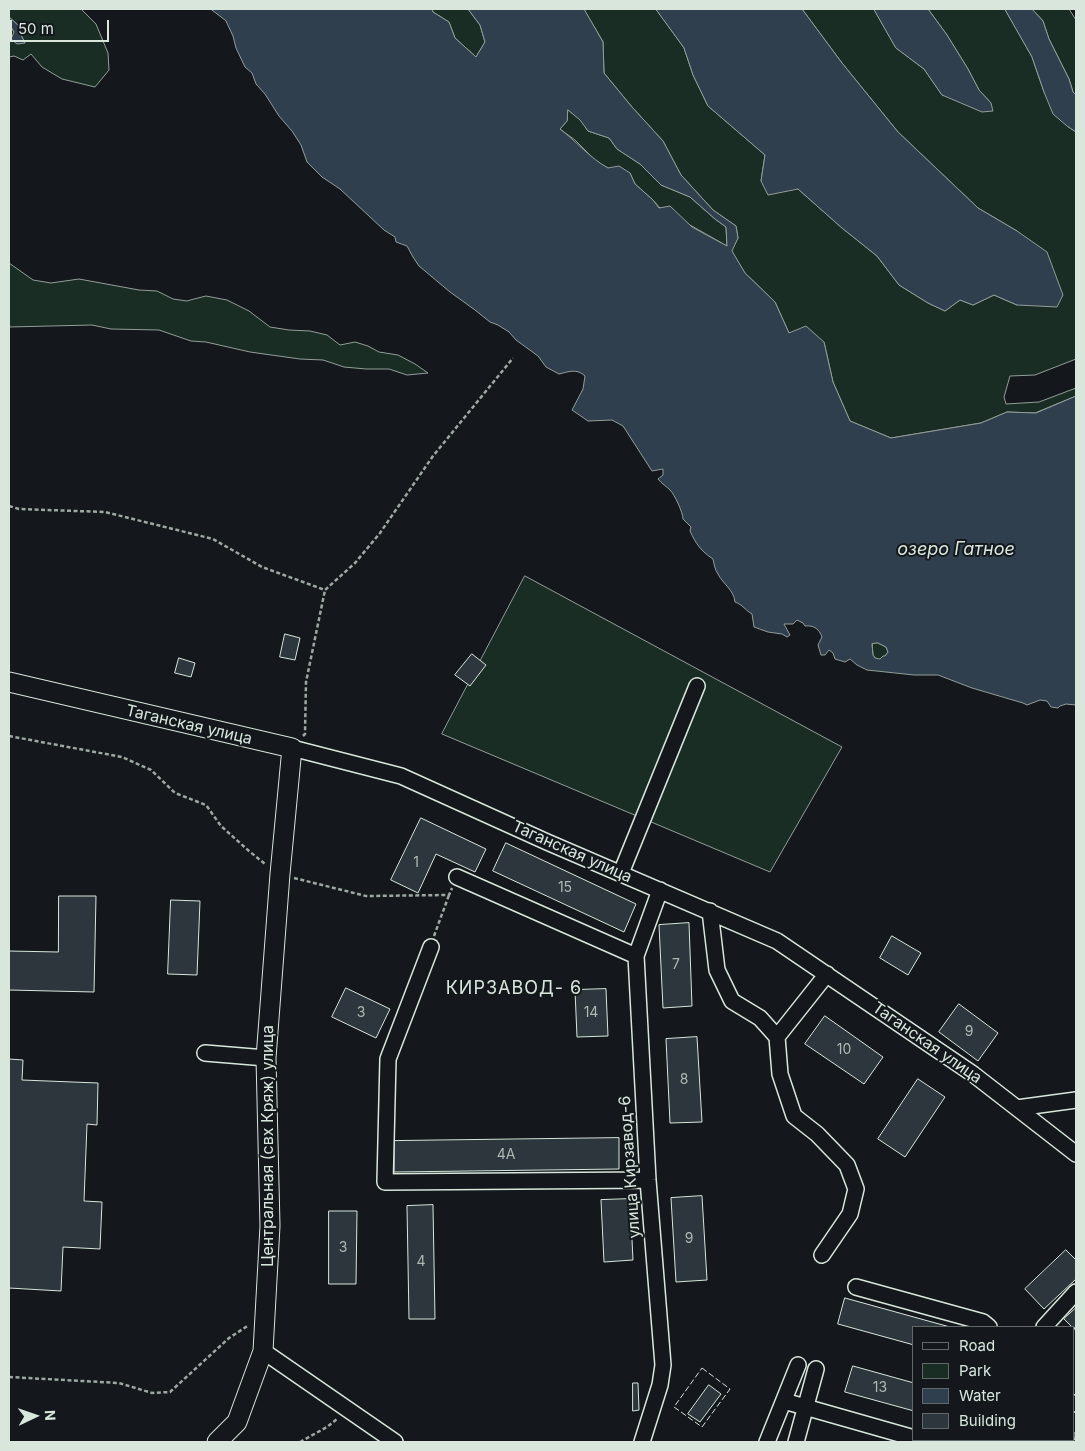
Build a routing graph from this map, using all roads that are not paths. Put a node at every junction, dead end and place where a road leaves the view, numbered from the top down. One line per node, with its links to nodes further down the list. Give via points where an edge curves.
1 (9, 682): 3 (main road, Таганская улица)
2 (697, 686): 4 (street)
3 (292, 748): 4 (street, Таганская улица, via 401,776); 13 (main road, Центральная (свх Кряж) улица)
4 (621, 873): 6 (street, Таганская улица)
5 (457, 877): 9 (street)
6 (660, 890): 7 (street, Таганская улица); 9 (street, улица Кирзавод-6)
7 (710, 911): 10 (street, Таганская улица, via 777,940); 11 (street, via 717,970 732,1001 760,1018)
8 (430, 947): 17 (street, via 388,1059 386,1182)
9 (636, 956): 17 (street, улица Кирзавод-6)
10 (826, 974): 11 (street); 15 (street, Таганская улица, via 973,1074)
11 (777, 1037): 18 (street, via 780,1074 794,1116 847,1165 856,1189 850,1214)
12 (205, 1053): 13 (street)
13 (266, 1058): 23 (main road, Центральная (свх Кряж) улица, via 270,1226)
14 (1076, 1100): 15 (street)
15 (1017, 1108): 16 (street, Таганская улица)
16 (1076, 1154)
17 (648, 1180): 31 (street, улица Кирзавод-6, via 662,1365 660,1385)
18 (822, 1255)
19 (856, 1287): 21 (street)
20 (1076, 1292): 22 (street)
21 (988, 1326)
22 (1045, 1326)
23 (263, 1351): 29 (main road, Центральная (свх Кряж) улица, via 237,1422); 30 (street)
24 (798, 1365): 26 (street)
25 (816, 1369): 27 (street)
26 (784, 1401): 27 (street); 32 (street)
27 (806, 1407): 28 (street); 33 (street)
28 (912, 1437)
29 (217, 1442)
30 (395, 1442)
31 (642, 1442)
32 (767, 1442)
33 (796, 1442)

